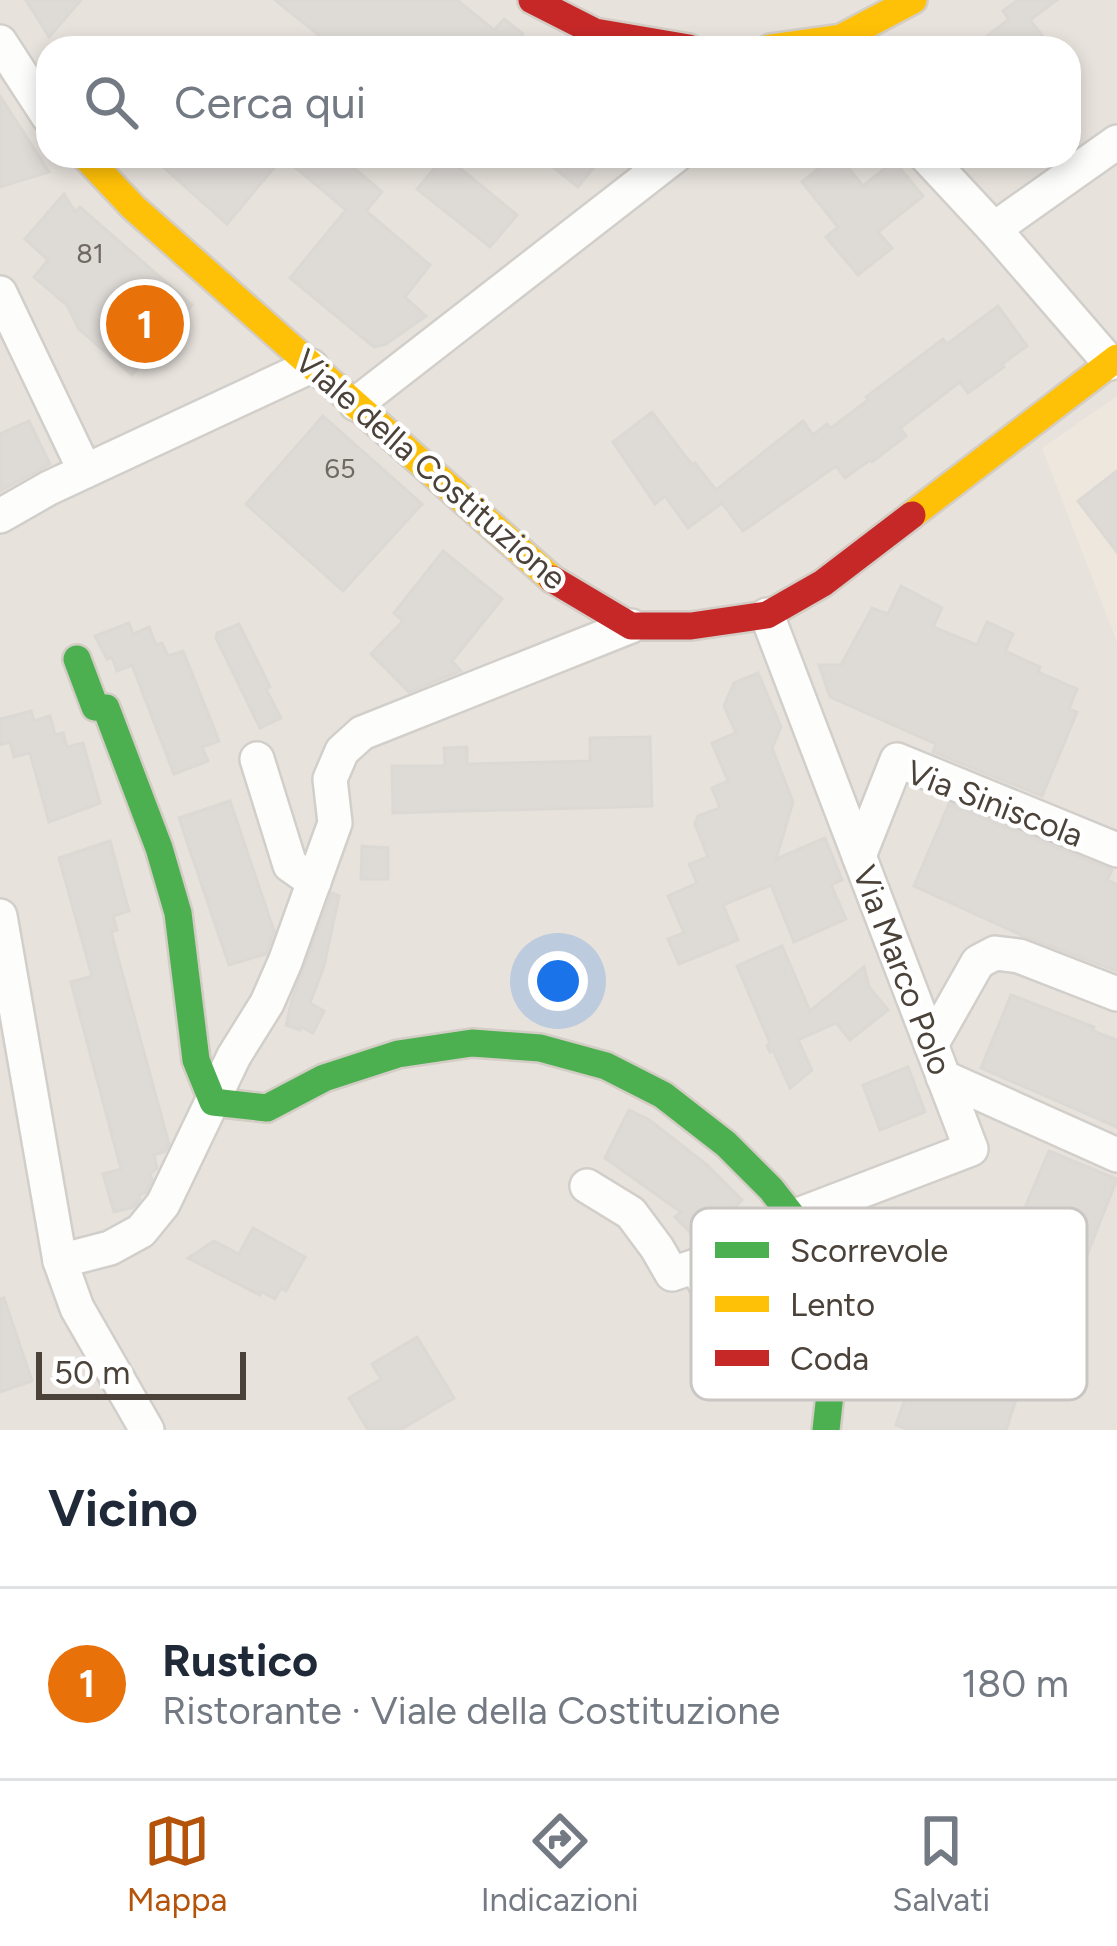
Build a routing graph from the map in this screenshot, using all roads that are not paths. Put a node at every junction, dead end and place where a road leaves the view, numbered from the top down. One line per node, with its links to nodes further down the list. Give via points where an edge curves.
1 (532, 0): 3 (street)
2 (913, 0): 4 (street)
3 (618, 36)
4 (845, 36)
5 (0, 42): 6 (street)
6 (36, 98)
7 (1117, 142): 8 (street)
8 (1081, 167)
9 (96, 168): 16 (street, Viale della Costituzione)
10 (660, 168): 17 (street)
11 (937, 168): 13 (street)
12 (1080, 168): 13 (street)
13 (994, 229): 15 (street)
14 (0, 292): 18 (street)
15 (1114, 360): 20 (street, via 823,583)
16 (311, 365): 17 (street, Viale della Costituzione); 18 (street)
17 (356, 404): 21 (street, Viale della Costituzione, via 544,575)
18 (85, 472): 19 (street)
19 (0, 516)
20 (767, 615): 21 (street); 25 (street, Via Marco Polo)
21 (631, 626): 26 (street, via 362,734 342,751 330,779 334,824)
22 (77, 659): 31 (street, via 95,707 106,708 159,848 178,913 196,1060)
23 (257, 759): 26 (street, via 290,866)
24 (1117, 850): 25 (street, Via Siniscola, via 897,760)
25 (859, 856): 29 (street, Via Marco Polo)
26 (314, 882): 31 (street, via 276,982)
27 (0, 916): 36 (street)
28 (1117, 994): 29 (street, via 994,953 978,962)
29 (931, 1045): 30 (street, Via Marco Polo)
30 (943, 1077): 32 (street); 35 (street, Via Marco Polo, via 970,1149)
31 (213, 1102): 34 (street, via 267,1108 324,1078 398,1054 472,1043 540,1048 606,1066 663,1095 726,1144); 36 (street, via 141,1232)
32 (1117, 1155)
33 (587, 1186): 37 (street, via 631,1213 672,1274)
34 (787, 1208)
35 (815, 1208)
36 (60, 1261): 39 (street, via 76,1308)
37 (691, 1267)
38 (829, 1400): 40 (street)
39 (147, 1430)
40 (826, 1430)

